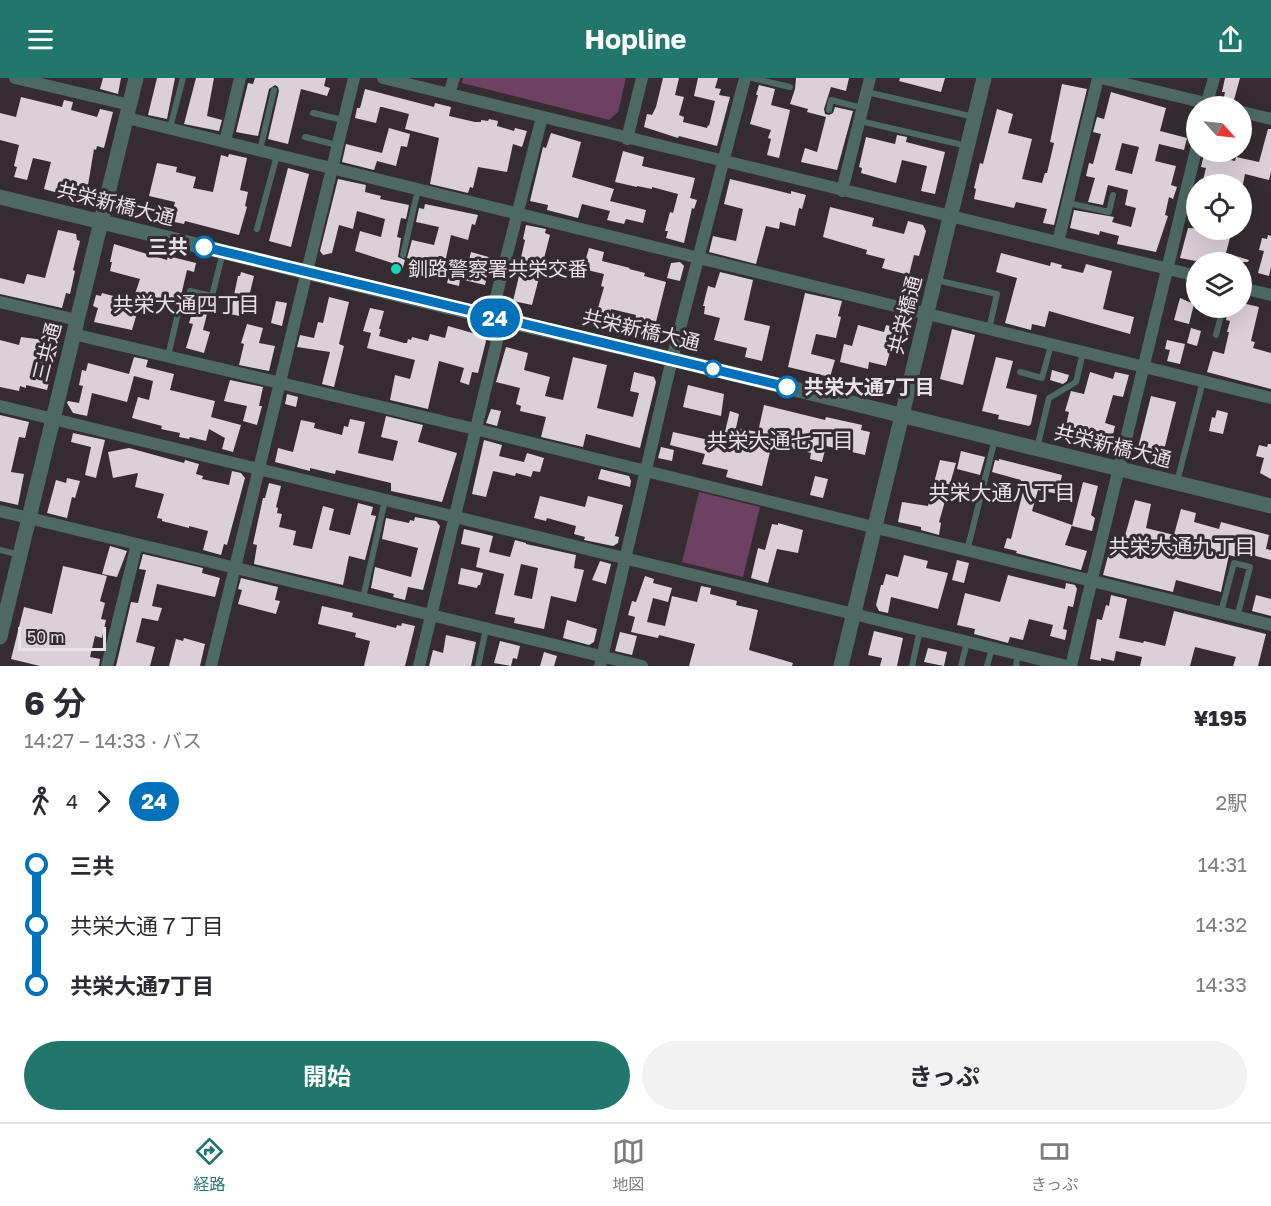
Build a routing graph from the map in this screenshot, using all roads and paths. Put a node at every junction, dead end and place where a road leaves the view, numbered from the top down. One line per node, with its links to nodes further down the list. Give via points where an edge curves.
1 (15, 78): 21 (street)
2 (136, 78): 21 (street, 三共通)
3 (183, 78): 30 (lane)
4 (240, 78): 33 (street)
5 (354, 78): 29 (street)
6 (383, 78): 18 (street)
7 (454, 78): 18 (street)
8 (642, 78): 32 (street)
9 (745, 78): 38 (street)
10 (752, 78): 15 (lane)
11 (870, 78): 17 (street)
12 (984, 78): 27 (street, 共栄橋通)
13 (1099, 78): 20 (street); 45 (street)
14 (1214, 78): 19 (street)
15 (790, 87)
16 (274, 90): 36 (lane)
17 (867, 92): 24 (street); 27 (lane)
18 (449, 94): 26 (street)
19 (1212, 96)
20 (1186, 100)
21 (128, 111): 30 (street); 48 (street, 三共通)
22 (829, 111): 24 (lane, via 831,100)
23 (313, 113): 29 (lane)
24 (861, 114): 35 (lane); 42 (street)
25 (1252, 114): 28 (street)
26 (542, 117): 32 (street); 46 (street)
27 (975, 117): 35 (street, 共栄橋通)
28 (1271, 119)
29 (343, 120): 34 (street)
30 (170, 129): 33 (street)
31 (305, 137): 34 (lane)
32 (627, 139): 38 (street)
33 (225, 142): 36 (street)
34 (337, 145): 40 (street)
35 (968, 146): 47 (street, 共栄橋通)
36 (260, 150): 37 (street)
37 (277, 154): 40 (street); 49 (lane)
38 (723, 161): 42 (street); 53 (street)
39 (1193, 162): 54 (street)
40 (331, 168): 41 (street); 55 (street)
41 (418, 189): 46 (street); 52 (lane)
42 (842, 191): 47 (street)
43 (1113, 195): 45 (lane, via 1109,212)
44 (0, 197): 48 (street, 共栄新橋大通)
45 (1068, 203): 50 (street)
46 (517, 214): 53 (street); 64 (street)
47 (950, 216): 50 (street); 57 (street, 共栄橋通)
48 (101, 221): 51 (street, 共栄新橋大通); 66 (street, 三共通)
49 (257, 229)
50 (1058, 242): 54 (street)
51 (223, 251): 55 (street, 共栄新橋大通); 59 (lane, via 212,296)
52 (403, 255)
53 (698, 257): 63 (street); 72 (street)
54 (1168, 269): 56 (street); 73 (street)
55 (306, 271): 64 (street, 共栄新橋大通); 76 (street)
56 (1186, 273)
57 (935, 280): 63 (street, 共栄橋通); 67 (lane, via 997,294)
58 (1252, 290): 60 (street)
59 (190, 291)
60 (1271, 295)
61 (0, 302): 66 (street)
62 (179, 309): 71 (lane)
63 (927, 314): 67 (street); 79 (street, 共栄橋通)
64 (496, 318): 72 (street, 共栄新橋大通); 81 (street)
65 (1220, 318): 68 (lane)
66 (75, 327): 71 (street); 80 (street, 三共通)
67 (989, 329): 69 (street)
68 (1216, 335)
69 (1051, 344): 70 (street); 74 (lane, via 1042,378)
70 (1083, 352): 73 (street); 83 (lane, via 1076,382 1049,398)
71 (168, 356): 76 (street)
72 (672, 359): 79 (street, 共栄新橋大通); 86 (street)
73 (1144, 367): 75 (street); 85 (street)
74 (1020, 372)
75 (1203, 381): 77 (street); 87 (lane)
76 (278, 384): 81 (street); 84 (street)
77 (1271, 398)
78 (0, 406): 80 (street)
79 (902, 416): 82 (street, 共栄新橋大通); 93 (street, 共栄橋通)
80 (53, 419): 84 (street); 92 (street, 三共通)
81 (475, 429): 86 (street); 91 (street)
82 (995, 439): 83 (street, 共栄新橋大通); 96 (lane)
83 (1036, 448): 85 (street, 共栄新橋大通)
84 (258, 469): 88 (street); 99 (street)
85 (1119, 469): 87 (street, 共栄新橋大通); 100 (street)
86 (645, 473): 93 (street); 98 (street)
87 (1177, 483): 89 (street, 共栄新橋大通)
88 (385, 500): 91 (street); 101 (lane)
89 (1271, 506)
90 (0, 511): 92 (street)
91 (454, 516): 98 (street); 105 (street)
92 (29, 518): 94 (street); 97 (street, 三共通)
93 (876, 528): 96 (street); 104 (street, 共栄橋通)
94 (137, 544): 99 (street); 115 (street)
95 (0, 550): 97 (lane)
96 (967, 550): 100 (street)
97 (20, 555): 102 (street, 三共通)
98 (624, 559): 104 (street); 114 (street)
99 (235, 566): 101 (street); 116 (street)
100 (1091, 582): 103 (street); 125 (street)
101 (363, 598): 105 (street)
102 (3, 613): 110 (street, 三共通)
103 (1221, 613): 106 (street); 106 (lane, via 1234,563 1250,567)
104 (853, 614): 109 (street); 120 (street, 共栄橋通)
105 (430, 615): 108 (street); 117 (street)
106 (1237, 617): 107 (street)
107 (1271, 625)
108 (486, 628): 114 (street); 118 (lane)
109 (920, 630): 111 (street); 121 (lane)
110 (0, 637)
111 (967, 642): 112 (street); 122 (lane)
112 (992, 648): 113 (street); 123 (lane)
113 (1017, 660): 124 (street)
114 (601, 661): 119 (street)
115 (107, 666)
116 (211, 666)
117 (419, 666)
118 (478, 666)
119 (642, 666)
120 (841, 666)
121 (912, 666)
122 (961, 666)
123 (987, 666)
124 (1066, 666)
125 (1071, 666)

